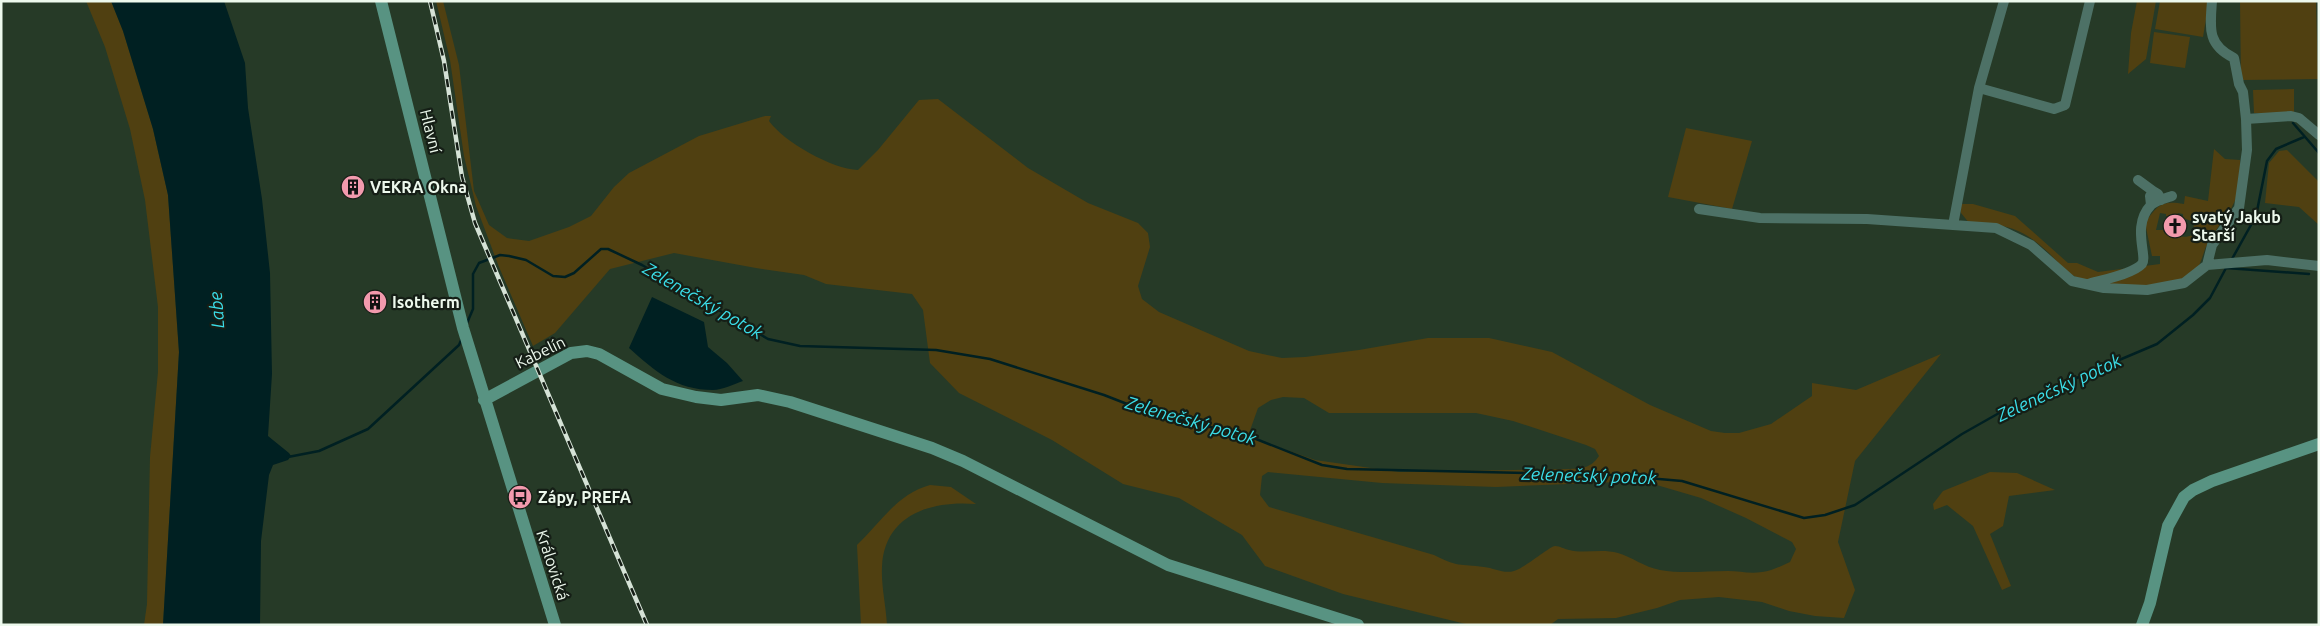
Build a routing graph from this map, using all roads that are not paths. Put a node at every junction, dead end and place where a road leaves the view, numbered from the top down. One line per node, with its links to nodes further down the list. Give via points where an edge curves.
1 (381, 1): 18 (street, Hlavní)
2 (2004, 1): 5 (street)
3 (2090, 1): 5 (street, via 2065,105 2054,109)
4 (2212, 1): 6 (street, via 2210,24 2213,39 2217,47 2234,58)
5 (1979, 88): 14 (street)
6 (2246, 120): 7 (street, via 2291,116 2299,118); 15 (street, via 2247,150 2239,208 2212,245)
7 (2319, 135)
8 (2138, 180): 9 (street)
9 (2153, 191): 11 (street); 12 (street)
10 (2172, 196): 11 (street)
11 (2161, 200): 12 (street)
12 (2151, 205): 17 (street, via 2140,227 2142,264 2126,273)
13 (1699, 209): 14 (street, via 1760,218 1867,219)
14 (1953, 225): 17 (street, via 1996,228 2031,246 2072,281)
15 (2207, 265): 16 (street, via 2267,260); 17 (street, via 2184,283 2147,290)
16 (2319, 266)
17 (2087, 284)
18 (470, 349): 19 (street, Královická)
19 (484, 400): 21 (street, Královická); 22 (street, Kabelín, via 571,353 587,351 613,360 662,388 711,400 748,395 790,402 963,461 1168,564)
20 (2319, 444): 23 (street, via 2212,480 2184,497 2168,526)
21 (555, 625)
22 (1358, 625)
23 (2142, 625)

